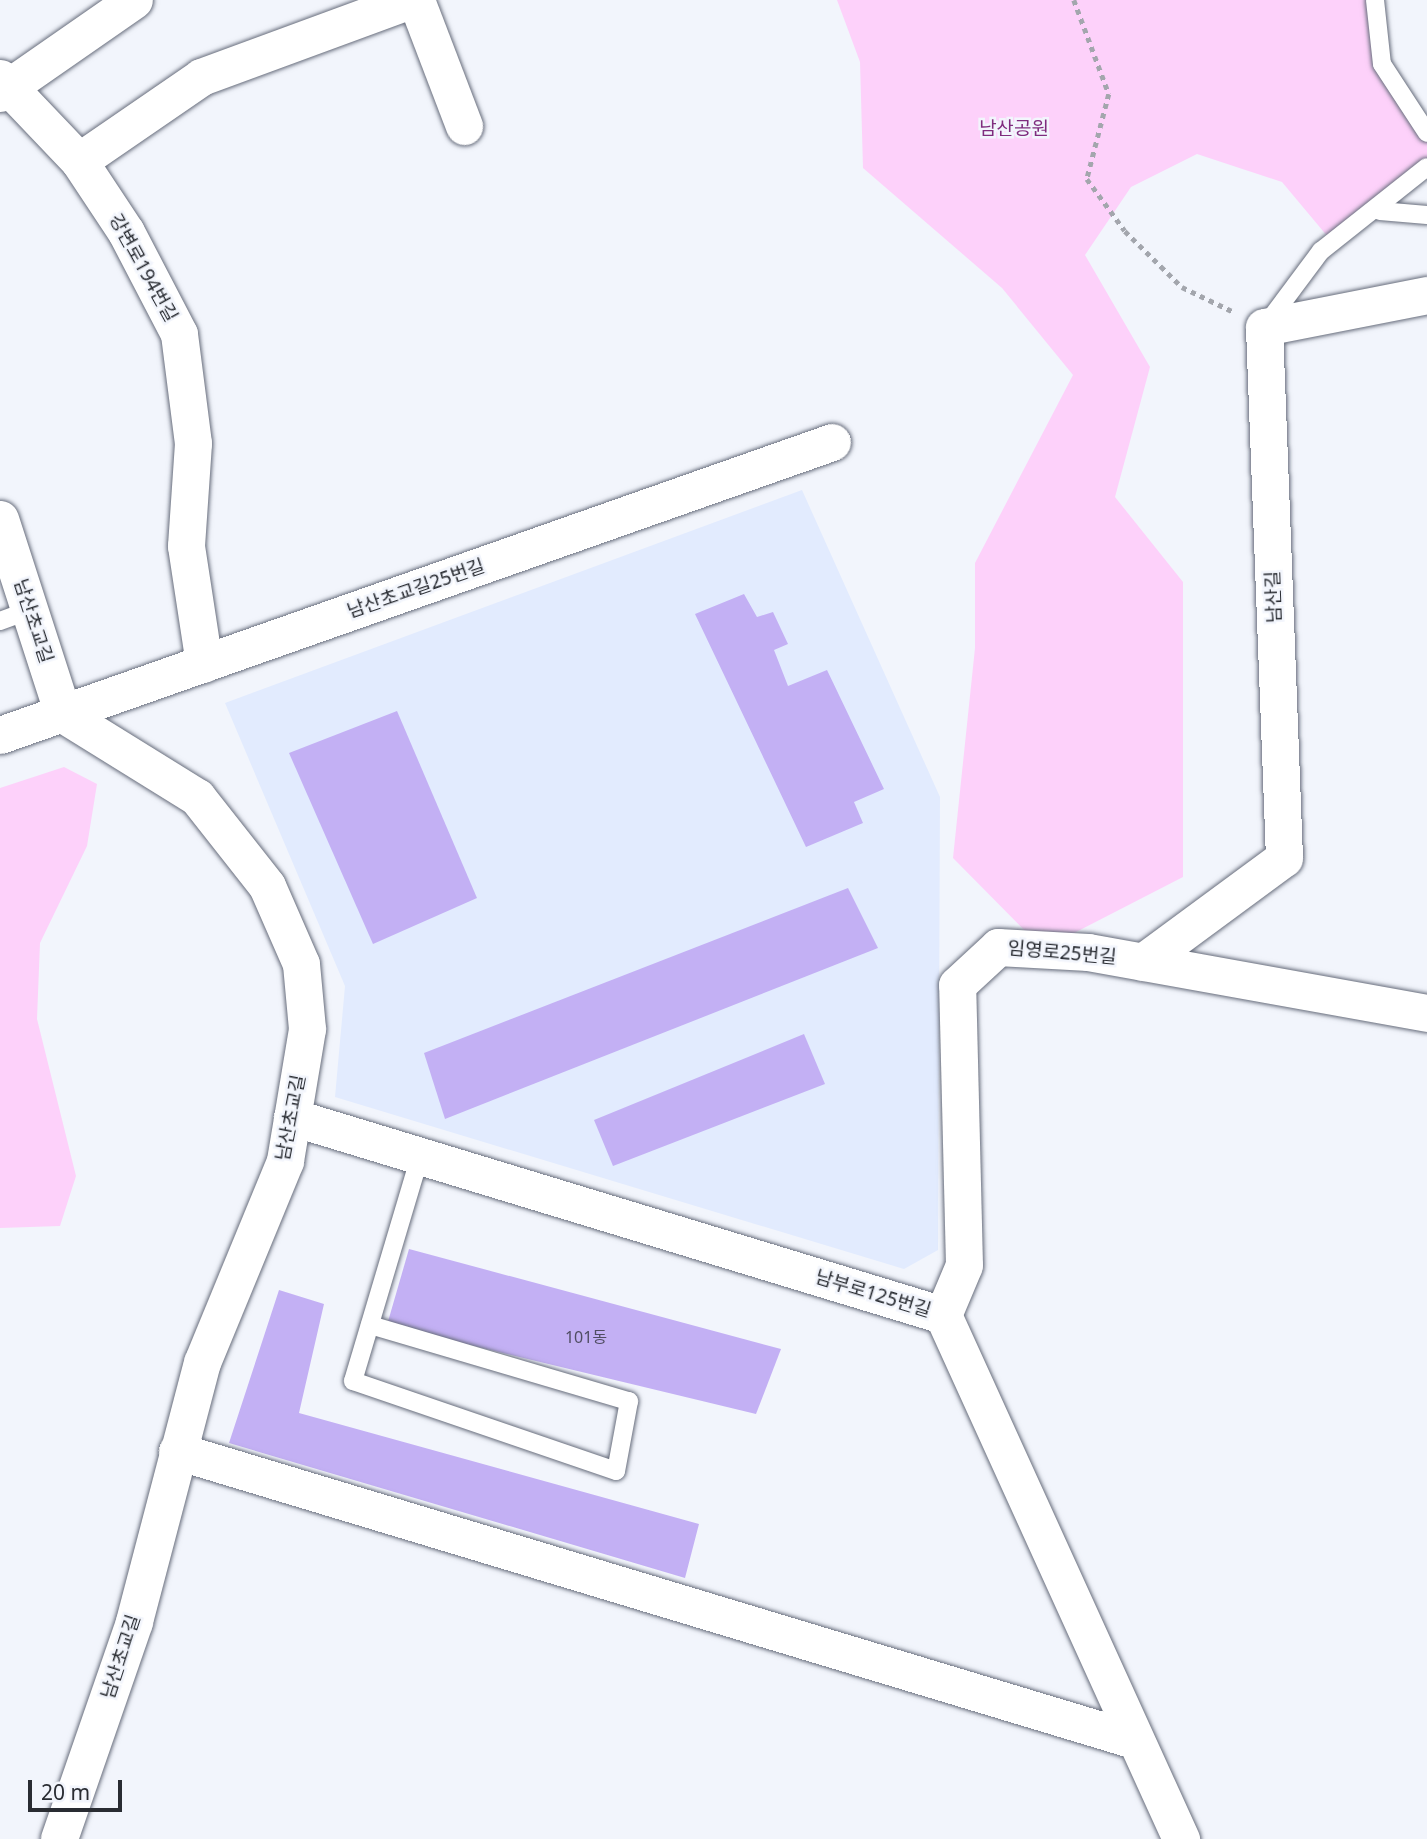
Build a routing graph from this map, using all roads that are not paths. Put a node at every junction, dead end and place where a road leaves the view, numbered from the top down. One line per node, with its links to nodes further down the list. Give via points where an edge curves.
1 (134, 0): 4 (street)
2 (413, 0): 5 (street); 7 (street, via 201,77)
3 (1375, 0): 6 (lane, via 1382,64)
4 (2, 87): 7 (street, 강변로194번길)
5 (464, 126)
6 (1427, 134)
7 (79, 161): 16 (street, 강변로194번길, via 126,232 179,334 193,443 186,546)
8 (1427, 167): 9 (lane)
9 (1380, 211): 10 (lane); 12 (lane, via 1321,251)
10 (1427, 215)
11 (1427, 295): 12 (street)
12 (1264, 327): 19 (street, 남산길, via 1284,858)
13 (832, 442): 16 (street, 남산초교길25번길)
14 (0, 519): 15 (street, 남산초교길)
15 (15, 616): 17 (street, 남산초교길)
16 (204, 664): 17 (street, 남산초교길25번길)
17 (63, 714): 18 (street, 남산초교길25번길); 21 (street, 남산초교길, via 197,797 267,886 301,964 307,1029)
18 (0, 735)
19 (1143, 962): 20 (street, 임영로25번길); 23 (street, 임영로25번길, via 998,947 957,985 964,1265)
20 (1427, 1013)
21 (292, 1116): 22 (street, 남부로125번길); 25 (street, 남산초교길, via 285,1161 202,1362)
22 (421, 1156): 23 (street, 남부로125번길); 24 (lane)
23 (943, 1315): 26 (street, 남부로125번길)
24 (370, 1325): 24 (lane, via 354,1381 616,1471 629,1401)
25 (177, 1451): 26 (street); 27 (street, 남산초교길, via 135,1622)
26 (1134, 1740): 28 (street, 남부로125번길)
27 (59, 1839)
28 (1181, 1839)

